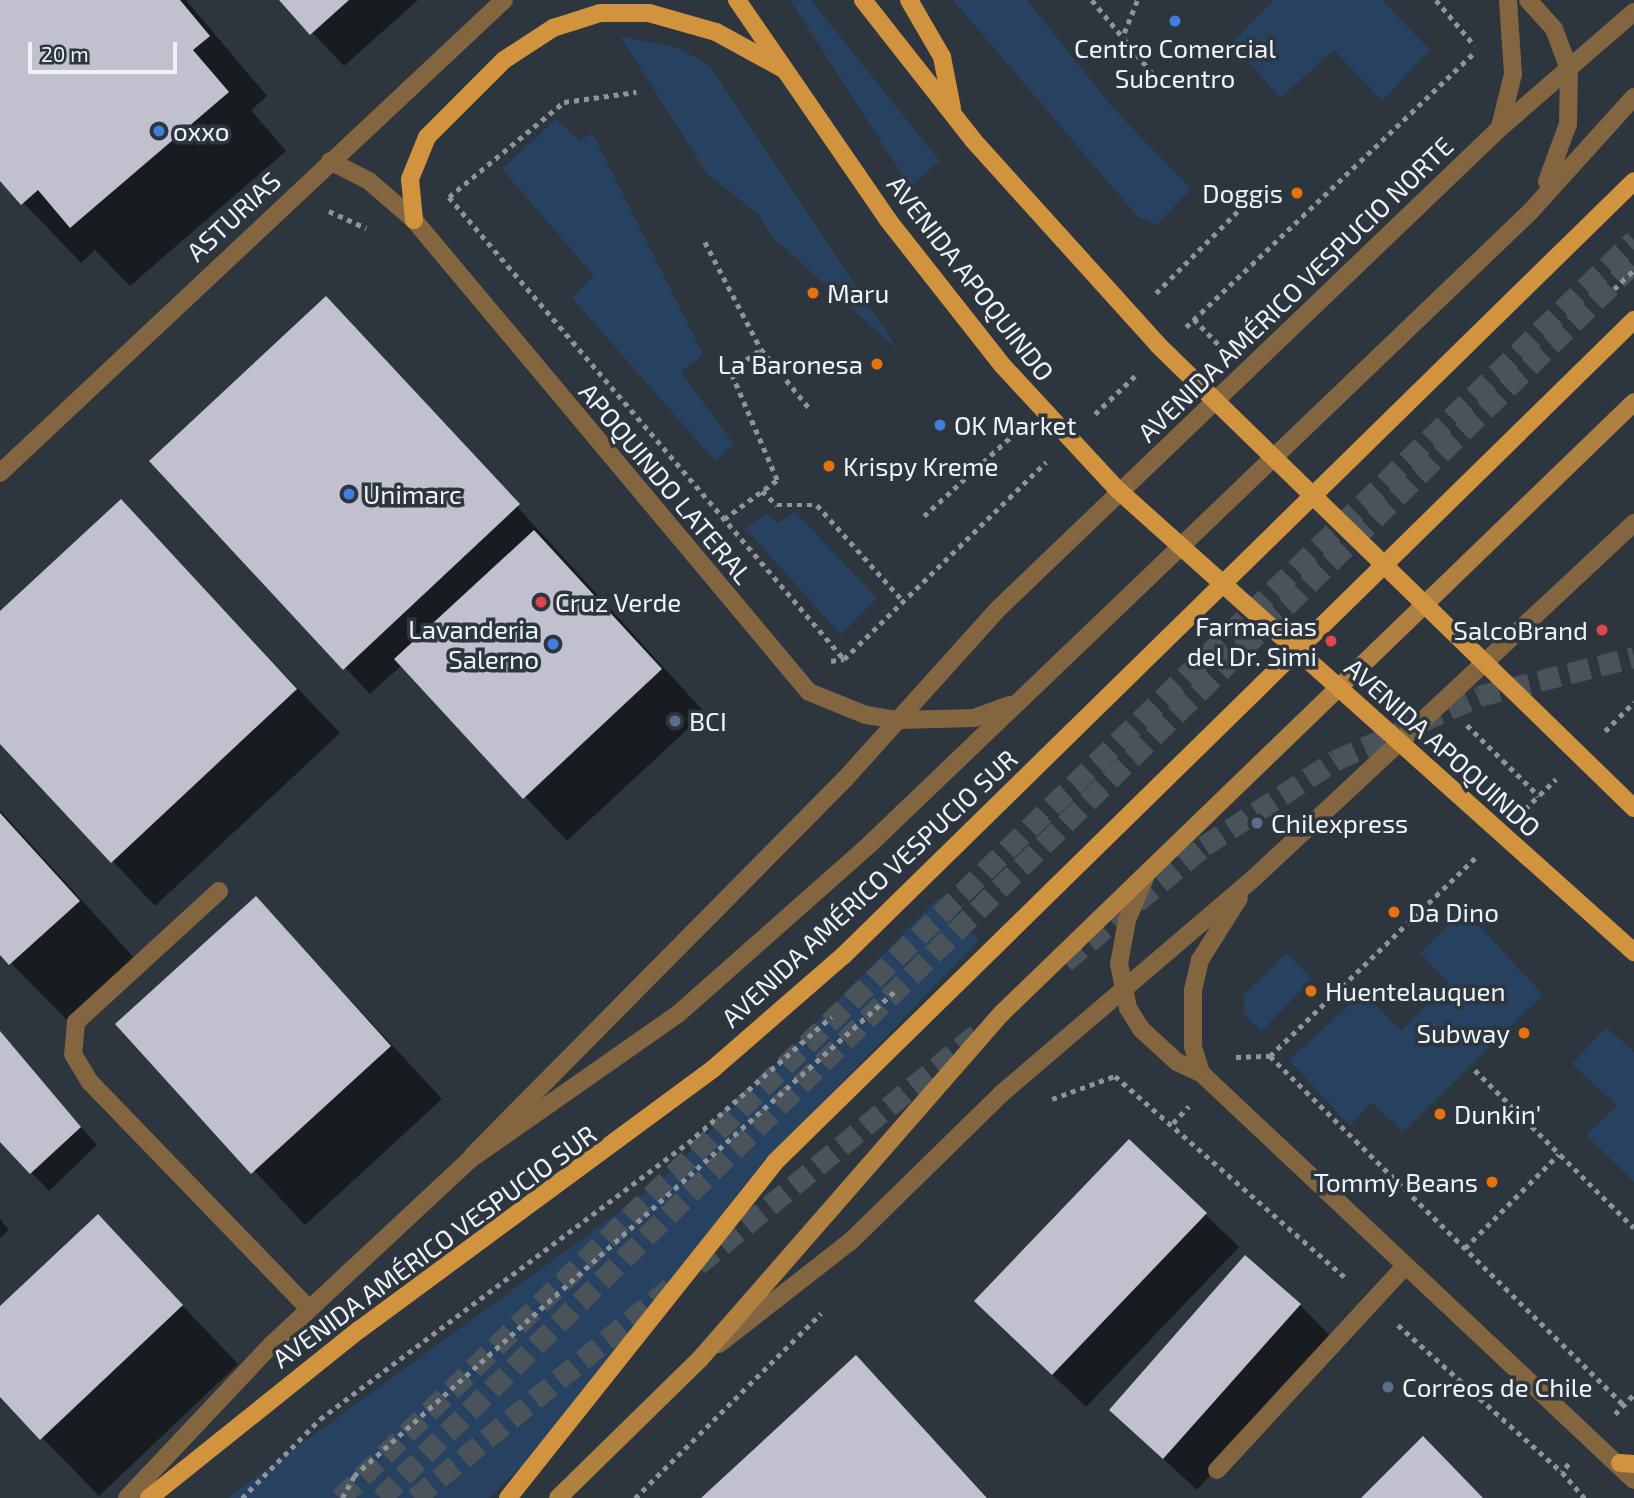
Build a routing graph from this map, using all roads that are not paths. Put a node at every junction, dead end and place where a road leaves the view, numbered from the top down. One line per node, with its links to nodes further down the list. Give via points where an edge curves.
1 (504, 0): 13 (street, ASTURIAS)
2 (737, 0): 9 (main road, AVENIDA APOQUINDO)
3 (863, 0): 11 (main road)
4 (909, 0): 11 (main road, via 942,57)
5 (1508, 0): 12 (street, via 1513,74)
6 (1528, 0): 8 (street, via 1565,47)
7 (1634, 12): 8 (street, AVENIDA AMÉRICO VESPUCIO NORTE)
8 (1569, 69): 12 (street, AVENIDA AMÉRICO VESPUCIO NORTE); 15 (street, via 1565,138)
9 (785, 70): 16 (main road, via 716,32 649,13 600,13 553,28 504,60 427,137 410,180); 28 (main road, AVENIDA APOQUINDO, bridge, via 888,220 1003,366 1118,490)
10 (1634, 97): 15 (street)
11 (953, 112): 24 (main road, bridge, via 1149,335)
12 (1500, 128): 21 (street, AVENIDA AMÉRICO VESPUCIO NORTE)
13 (330, 161): 16 (street, APOQUINDO LATERAL, via 369,181); 19 (street, ASTURIAS)
14 (1634, 181): 39 (main road, AVENIDA AMÉRICO VESPUCIO SUR, via 788,1005 589,1166 359,1330)
15 (1530, 212): 22 (street, AVENIDA AMÉRICO VESPUCIO SUR)
16 (414, 220): 23 (street, APOQUINDO LATERAL, via 809,692 866,715)
17 (1634, 320): 40 (main road, via 775,1162)
18 (1634, 402): 25 (main road, via 1376,657)
19 (0, 473)
20 (1634, 523): 26 (street)
21 (998, 610): 23 (street, AVENIDA AMÉRICO VESPUCIO SUR)
22 (1017, 703): 23 (street, APOQUINDO LATERAL, via 974,718); 31 (street, AVENIDA AMÉRICO VESPUCIO SUR, via 678,1014)
23 (899, 720): 31 (street, AVENIDA AMÉRICO VESPUCIO SUR, via 498,1123)
24 (1634, 808)
25 (1151, 865): 29 (street, via 1121,943); 34 (main road, via 934,1085)
26 (1255, 877): 29 (street); 30 (street, via 1200,960 1191,1018)
27 (219, 891): 33 (street, via 76,1021 73,1054 90,1082)
28 (1634, 952)
29 (1121, 986): 30 (street, via 1128,1009 1156,1046); 34 (street, via 851,1241)
30 (1206, 1078): 32 (street)
31 (468, 1161): 33 (street, AVENIDA AMÉRICO VESPUCIO SUR)
32 (1405, 1265): 35 (street); 36 (street)
33 (309, 1309): 38 (street, AVENIDA AMÉRICO VESPUCIO SUR)
34 (700, 1359): 41 (main road)
35 (1627, 1464): 37 (street)
36 (1217, 1469)
37 (1634, 1480)
38 (127, 1498)
39 (149, 1498)
40 (508, 1498)
41 (558, 1498)

